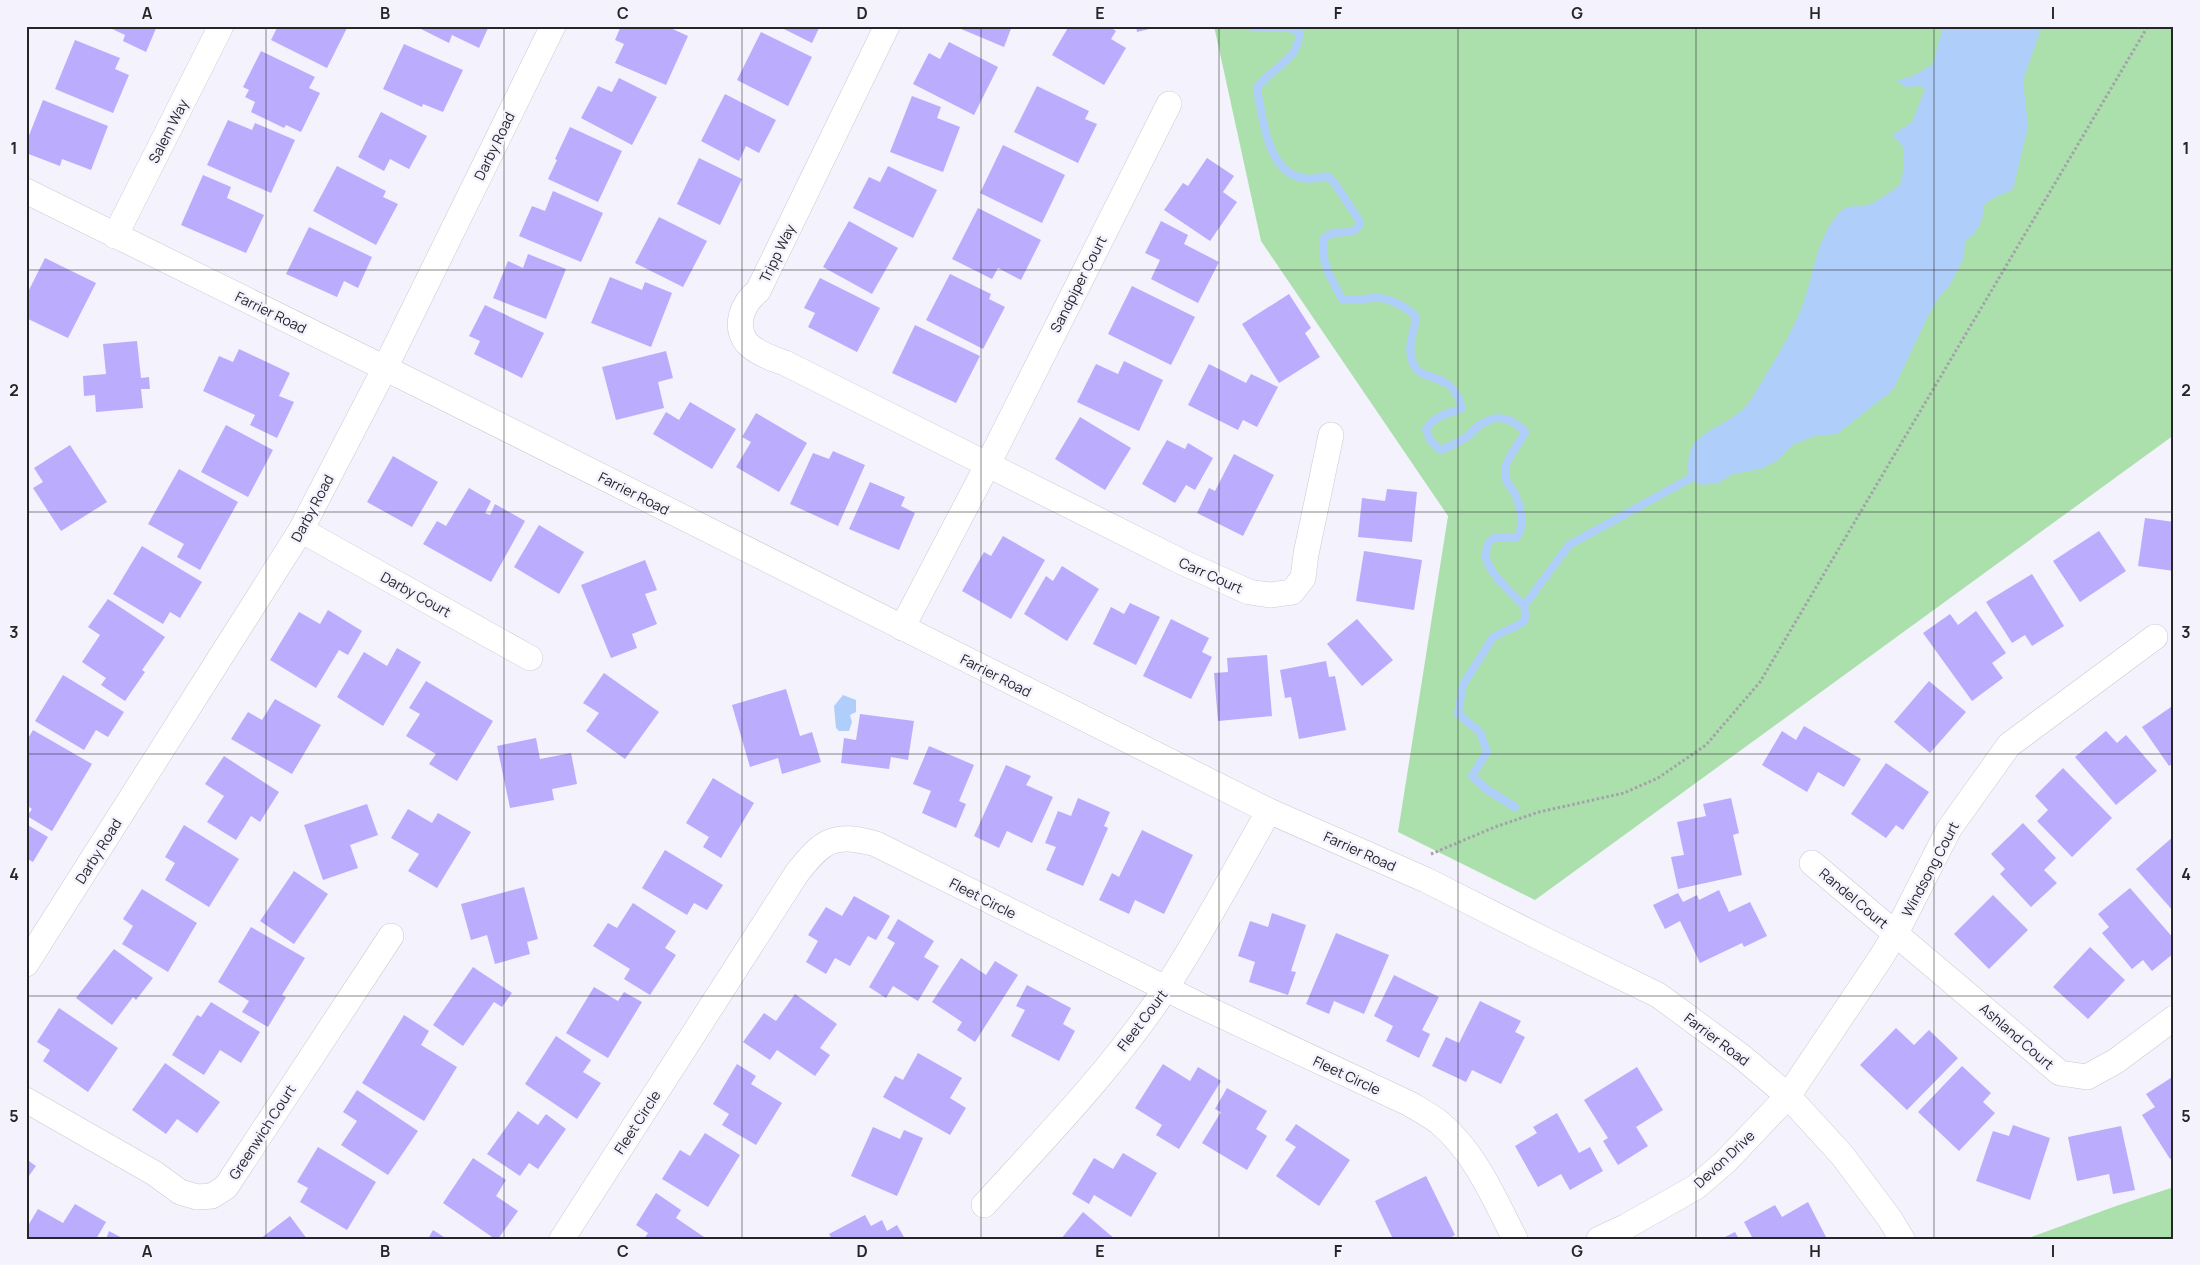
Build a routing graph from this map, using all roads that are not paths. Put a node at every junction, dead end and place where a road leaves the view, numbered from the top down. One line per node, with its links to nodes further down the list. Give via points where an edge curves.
1 (221, 26): 6 (street, Salem Way)
2 (553, 26): 7 (street, Darby Road)
3 (887, 26): 9 (street, Tripp Way, via 758,291 743,308 742,334 748,344 772,358)
4 (1169, 104): 9 (street, Sandpiper Court)
5 (26, 191): 6 (street, Farrier Road)
6 (115, 236): 7 (street, Farrier Road)
7 (385, 368): 10 (street, Darby Road); 11 (street, Farrier Road)
8 (1331, 435): 9 (street, Carr Court, via 1303,578 1292,592 1270,595 1250,592 1182,562)
9 (988, 464): 11 (street, Sandpiper Court)
10 (301, 530): 13 (street, Darby Court); 18 (street, Darby Road)
11 (902, 628): 14 (street, Farrier Road)
12 (2155, 637): 16 (street, Windsong Court, via 2009,745 1949,829)
13 (530, 658)
14 (1269, 811): 19 (street, Fleet Court); 21 (street, Farrier Road, via 1426,880 1658,995 1741,1056)
15 (1812, 863): 16 (street, Randel Court)
16 (1896, 933): 20 (street, Ashland Court, via 2060,1073 2086,1077 2116,1061); 21 (street, Windsong Court)
17 (391, 936): 22 (street, Greenwich Court, via 226,1187 212,1196 197,1197 180,1192)
18 (26, 964)
19 (1166, 988): 23 (street, Fleet Court, via 1091,1087); 24 (street, Fleet Circle, via 876,844 858,839 833,839 811,855 797,874); 25 (street, Fleet Circle, via 1410,1104 1439,1122 1481,1173)
20 (2174, 1018)
21 (1788, 1096): 26 (street, Devon Drive, via 1725,1162 1696,1187); 27 (street, Farrier Road, via 1842,1155)
22 (26, 1100)
23 (984, 1205)
24 (562, 1239)
25 (1515, 1239)
26 (1599, 1239)
27 (1902, 1239)

